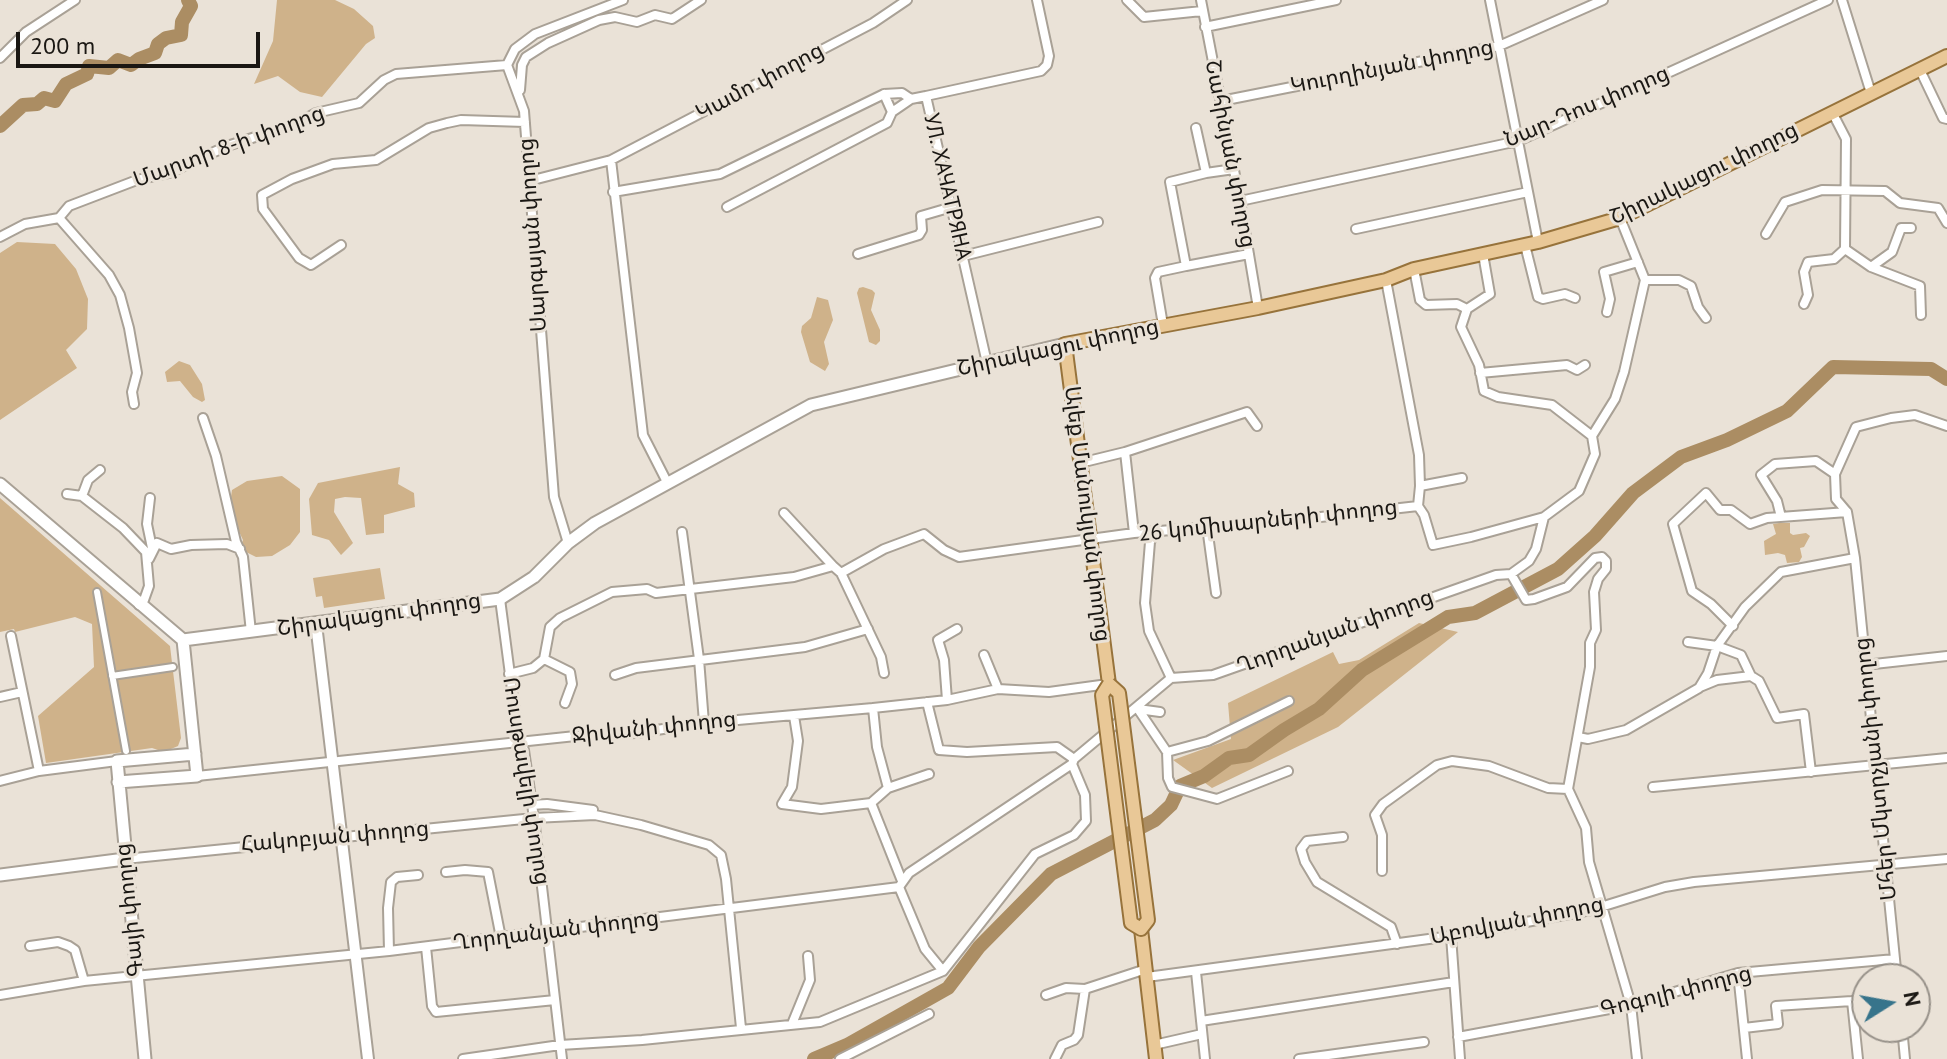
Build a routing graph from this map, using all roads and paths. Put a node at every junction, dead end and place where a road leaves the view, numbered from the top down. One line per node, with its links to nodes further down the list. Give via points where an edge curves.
1 (75, 0): 17 (street, via 26,32)
2 (623, 0): 18 (street, via 535,34 515,49)
3 (701, 0): 22 (street, via 672,19 655,15 637,22 599,20 548,43 526,57)
4 (907, 0): 32 (street, Կամո փողոց, via 873,23)
5 (1037, 0): 23 (street, УЛ. ХАЧАТРЯНА, via 1049,56 1041,71)
6 (1127, 0): 13 (street, via 1144,17)
7 (1201, 0): 13 (street, Շահինյան փողոց)
8 (1336, 0): 14 (street)
9 (1490, 0): 15 (street)
10 (1603, 0): 15 (street, Կուրղինյան փողոց)
11 (1828, 0): 31 (street, Նար-Դոս փողոց)
12 (1842, 0): 20 (street)
13 (1202, 11): 14 (street, Շահինյան փողոց)
14 (1205, 27): 25 (street, Շահինյան փողոց)
15 (1499, 46): 25 (street, Կուրղինյան փողոց); 31 (street)
16 (1947, 56): 19 (main road, Շիրակացու փողոց)
17 (0, 58)
18 (507, 65): 22 (street, Սարգսյան փողոց); 42 (street, Մարտի 8-ի փողոց, via 396,74 359,103 316,113 169,173 69,206)
19 (1920, 70): 20 (main road, Շիրակացու փողոց); 28 (street)
20 (1871, 93): 27 (main road, Շիրակացու փողոց)
21 (884, 94): 24 (street, via 902,93); 26 (street); 37 (street, via 720,174)
22 (520, 95): 29 (street, Սարգսյան փողոց)
23 (926, 96): 24 (street); 41 (street, УЛ. ХАЧАТРЯНА)
24 (911, 99): 26 (street)
25 (1221, 101): 33 (street, Շահինյան փողոց)
26 (892, 112): 40 (street, via 887,123)
27 (1832, 112): 36 (street, via 1846,139); 43 (main road, Շիրակացու փողոց)
28 (1947, 119)
29 (525, 122): 35 (street, Սարգսյան փողոց); 51 (street, via 447,123 376,160 333,164 262,195 263,209 299,258 311,265)
30 (1196, 128): 34 (street)
31 (1518, 141): 38 (street); 39 (street, Նար-Դոս փողոց)
32 (611, 160): 35 (street, Կամո փողոց); 37 (street)
33 (1234, 169): 34 (street); 39 (street, Շահինյան փողոց)
34 (1206, 173): 58 (street, via 1170,182)
35 (529, 181): 101 (street, Սարգսյան փողոց, via 554,497)
36 (1847, 191): 45 (street, via 1885,191 1900,203 1938,208); 48 (street, via 1814,190 1791,198); 52 (street)
37 (613, 192): 86 (street, via 643,435)
38 (1528, 192): 47 (street); 50 (street)
39 (1240, 201): 54 (street, Շահինյան փողոց)
40 (727, 207)
41 (952, 207): 53 (street, via 921,216 919,235); 56 (street, УЛ. ХАЧАТРЯНА)
42 (59, 218): 49 (street, Մարտի 8-ի փողոց, via 25,224); 75 (street, via 120,295 137,373)
43 (1620, 218): 50 (main road, Շիրակացու փողոց); 57 (street)
44 (1098, 222): 56 (street)
45 (1947, 223)
46 (1911, 228): 59 (street, via 1901,228 1892,252)
47 (1356, 229)
48 (1766, 234)
49 (0, 237)
50 (1531, 244): 55 (main road, Շիրակացու փողոց); 63 (street, via 1538,297)
51 (341, 245)
52 (1845, 249): 59 (street); 64 (street, via 1834,259 1808,262)
53 (858, 254)
54 (1249, 254): 58 (street); 65 (street, Շահինյան փողոց)
55 (1483, 254): 60 (main road, Շիրակացու փողոց); 66 (street, via 1490,294)
56 (963, 256): 72 (street, УЛ. ХАЧАТРЯНА)
57 (1638, 262): 62 (street); 67 (street, via 1604,272)
58 (1186, 266): 70 (street, via 1158,272 1155,278)
59 (1871, 267): 68 (street, via 1920,286)
60 (1414, 269): 61 (main road, Շիրակացու փողոց); 66 (street, via 1420,300 1426,305 1457,304)
61 (1386, 280): 65 (main road, Շիրակացու փողոց); 87 (street, via 1419,455)
62 (1645, 280): 69 (street, via 1695,285 1698,307); 79 (street, via 1615,399)
63 (1575, 298)
64 (1804, 304)
65 (1258, 308): 70 (main road, Շիրակացու փողոց)
66 (1467, 309): 74 (street, via 1461,327)
67 (1607, 312)
68 (1921, 315)
69 (1706, 318)
70 (1163, 325): 71 (main road, Շիրակացու փողոց)
71 (1065, 344): 72 (main road, Շիրակացու փողոց); 81 (main road, Ալեք Մանուկյան փողոց)
72 (987, 363): 86 (main road, Շիրակացու փողոց, via 811,405)
73 (1585, 365): 74 (street, via 1577,370 1567,365)
74 (1480, 373): 79 (street, via 1484,391 1552,405)
75 (134, 404)
76 (203, 418): 103 (street)
77 (1257, 426): 80 (street, via 1247,412)
78 (1947, 426): 83 (street, via 1915,415 1856,427)
79 (1592, 436): 94 (street, via 1595,454 1579,491)
80 (1125, 452): 81 (street); 99 (street)
81 (1080, 463): 100 (main road, Ալեք Մանուկյան փողոց)
82 (100, 470): 89 (street, via 88,480)
83 (1835, 474): 92 (street, Մհեր Մկտրչյանի փողոց, via 1836,499); 95 (street, via 1816,461 1775,464 1761,475)
84 (1462, 478): 87 (street)
85 (0, 484): 112 (main road)
86 (668, 484): 101 (main road, Շիրակացու փողոց)
87 (1420, 486): 91 (street)
88 (67, 494): 89 (street)
89 (82, 496): 105 (street, via 146,552)
90 (150, 498): 102 (street, via 147,524)
91 (1418, 506): 94 (street, via 1433,545); 96 (street, 26 կոմիսարների փողոց)
92 (1847, 512): 95 (street); 104 (street, Մհեր Մկտրչյանի փողոց)
93 (784, 513): 106 (street)
94 (1544, 517): 107 (street, via 1536,549)
95 (1781, 517): 114 (street, via 1750,524 1731,510 1720,510 1706,493 1673,524 1692,591)
96 (1207, 527): 98 (street, 26 կոմիսարների փողոց); 110 (street)
97 (682, 532): 108 (street)
98 (1155, 532): 99 (street, 26 կոմիսարների փողոց); 133 (street, via 1145,603 1149,631)
99 (1134, 533): 100 (street, 26 կոմիսարների փողոց)
100 (1090, 539): 106 (street, 26 կոմիսարների փողոց, via 959,557 924,534); 134 (main road, Ալեք Մանուկյան փողոց)
101 (568, 543): 111 (main road, Շիրակացու փողոց, via 534,577)
102 (152, 548): 103 (street, via 157,543 171,549 227,544); 105 (street)
103 (240, 549): 117 (street)
104 (1855, 558): 114 (street, via 1781,572); 126 (street, Մհեր Մկտրչյանի փողոց)
105 (146, 567): 112 (street, via 149,586)
106 (837, 570): 108 (street, 26 կոմիսարների փողոց); 115 (street)
107 (1511, 574): 133 (street, Ղորղանյան փողոց, via 1213,675); 148 (street, via 1526,600 1567,587 1595,558 1606,561 1594,592 1596,630)
108 (691, 589): 124 (street, 26 կոմիսարների փողոց, via 612,592 550,627); 125 (street)
109 (97, 592): 131 (street)
110 (1216, 593)
111 (500, 599): 113 (main road, Շիրակացու փողոց); 129 (street, Ռուսթավելի փողոց)
112 (139, 605): 119 (main road)
113 (316, 624): 117 (main road, Շիրակացու փողոց); 156 (street)
114 (1733, 626): 121 (street)
115 (868, 629): 125 (street, via 805,647); 128 (street)
116 (957, 629): 139 (street, via 938,640)
117 (251, 632): 119 (main road, Շիրակացու փողոց)
118 (11, 636): 137 (street)
119 (183, 640): 152 (main road)
120 (1688, 642): 121 (street)
121 (1717, 646): 132 (street, via 1741,655); 135 (street)
122 (984, 655): 136 (street)
123 (1947, 656): 126 (street)
124 (544, 659): 129 (street); 142 (street, via 570,672)
125 (699, 659): 130 (street); 147 (street)
126 (1865, 665): 157 (street, Մհեր Մկտրչյանի փողոց)
127 (173, 667): 131 (street)
128 (884, 673)
129 (509, 674): 149 (street, Ռուսթավելի փողոց)
130 (615, 675)
131 (112, 676): 150 (street)
132 (1751, 676): 135 (street); 160 (street, via 1759,681 1777,718 1804,714)
133 (1171, 678): 144 (street)
134 (1109, 684): 136 (street, Ջիվանի փողոց, via 1049,692); 197 (main road, Ալեք Մանուկյան փողոց, bridge, via 1102,695 1131,923 1141,929)
135 (1699, 688): 148 (street, via 1626,730)
136 (998, 689): 139 (street, Ջիվանի փողոց)
137 (22, 692): 138 (street); 158 (street)
138 (0, 697)
139 (947, 700): 141 (street, Ջիվանի փողոց)
140 (1289, 701): 151 (street, via 1208,741)
141 (927, 702): 143 (street, Ջիվանի փողոց); 155 (street, via 939,750 1057,747)
142 (565, 703)
143 (873, 708): 146 (street, Ջիվանի փողոց); 166 (street)
144 (1138, 709): 145 (street); 151 (street); 155 (street)
145 (1160, 712)
146 (794, 716): 147 (street, Ջիվանի փողոց); 168 (street, via 798,741 792,787 782,804 821,809)
147 (704, 723): 149 (street, Ջիվանի փողոց)
148 (1578, 737): 167 (street)
149 (522, 743): 156 (street, Ջիվանի փողոց); 169 (street, Ռուսթավելի փողոց)
150 (126, 751)
151 (1167, 752): 159 (street, via 1172,787 1217,799)
152 (195, 754): 154 (main road); 162 (main road)
153 (1947, 758): 157 (street)
154 (117, 761): 158 (street); 164 (main road, Գայի փողոց)
155 (1073, 762): 181 (street, Ղորղանյան փողոց); 195 (street, via 1085,795 1086,821 1074,835 1035,854)
156 (332, 763): 162 (street, Ջիվանի փողոց); 173 (street)
157 (1876, 766): 160 (street); 176 (street, Մհեր Մկտրչյանի փողոց)
158 (39, 771): 163 (street)
159 (1288, 771)
160 (1811, 772): 165 (street)
161 (929, 774): 166 (street)
162 (197, 776): 164 (main road)
163 (0, 781)
164 (118, 782): 174 (main road, Գայի փողոց)
165 (1653, 787)
166 (888, 788): 168 (street)
167 (1568, 789): 177 (street, via 1548,788 1489,766 1452,761 1437,765 1375,815 1382,835); 182 (street, via 1586,828)
168 (871, 803): 181 (street)
169 (531, 805): 170 (street); 171 (street, Ռուսթավելի փողոց)
170 (593, 810)
171 (534, 818): 173 (street, Հակոբյան փողոց); 183 (street, Հակոբյան փողոց, via 595,815 709,845 725,866); 184 (street, Ռուսթավելի փողոց)
172 (1343, 837): 187 (street, via 1307,841 1301,849 1305,862 1317,882 1391,927)
173 (341, 838): 174 (street, Հակոբյան փողոց); 191 (street)
174 (125, 859): 179 (main road, Հակոբյան փողոց); 199 (main road, Գայի փողոց)
175 (1947, 859): 176 (street, Աբովյան փողոց)
176 (1886, 865): 182 (street, Աբովյան փողոց, via 1694,882); 193 (street, Մհեր Մկտրչյանի փողոց)
177 (1382, 871)
178 (446, 872): 186 (street, via 488,872)
179 (0, 875)
180 (418, 875): 190 (street, via 391,882)
181 (901, 884): 183 (street, Ղորղանյան փողոց); 195 (street, via 925,949)
182 (1601, 905): 185 (street, Աբովյան փողոց); 207 (street)
183 (728, 910): 184 (street, Ղորղանյան փողոց); 211 (street)
184 (548, 933): 186 (street, Ղորղանյան փողոց); 205 (street, Ռուսթավելի փողոց)
185 (1451, 936): 187 (street, Աբովյան փողոց); 201 (street)
186 (501, 938): 189 (street, Ղորղանյան փողոց)
187 (1397, 944): 196 (street, Աբովյան փողոց)
188 (30, 946): 200 (street, via 69,946)
189 (426, 947): 190 (street, Ղորղանյան փողոց); 205 (street, via 436,1012)
190 (389, 951): 191 (street, Ղորղանյան փողոց)
191 (354, 955): 199 (street, Ղորղանյան փողոց); 219 (street)
192 (808, 956): 210 (street, via 810,980)
193 (1895, 959): 194 (street, Մհեր Մկտրչյանի փողոց); 198 (street, Գոգոլի փողոց)
194 (1895, 963)
195 (943, 971): 210 (street, via 820,1022)
196 (1196, 972): 197 (street, Աբովյան փողոց); 209 (street)
197 (1146, 973): 202 (street, Աբովյան փողոց); 217 (main road, Ալեք Մանուկյան փողոց)
198 (1738, 973): 207 (street, Գոգոլի փողոց); 212 (street)
199 (137, 976): 200 (street, Ղորղանյան փողոց); 218 (main road, Գայի փողոց)
200 (84, 981): 203 (street, Ղորղանյան փողոց)
201 (1454, 982): 209 (street); 214 (street)
202 (1085, 989): 204 (street, Աբովյան փողոց); 223 (street, via 1078,1035 1062,1045)
203 (0, 995)
204 (1046, 995)
205 (555, 1000): 216 (street, Ռուսթավելի փողոց)
206 (1851, 1001): 212 (street, via 1776,1006 1778,1024)
207 (1631, 1005): 214 (street, Գոգոլի փողոց); 228 (street)
208 (929, 1014): 222 (street)
209 (1201, 1021): 213 (street)
210 (792, 1024): 211 (street)
211 (741, 1028): 216 (street)
212 (1744, 1028): 229 (street)
213 (1202, 1034): 217 (street); 225 (street)
214 (1458, 1037): 227 (street)
215 (1424, 1042): 226 (street)
216 (560, 1045): 220 (street); 221 (street, Ռուսթավելի փողոց)
217 (1154, 1045): 224 (main road, Ալեք Մանուկյան փողոց)
218 (145, 1059)
219 (368, 1059)
220 (463, 1059)
221 (562, 1059)
222 (840, 1059)
223 (1055, 1059)
224 (1156, 1059)
225 (1205, 1059)
226 (1299, 1059)
227 (1460, 1059)
228 (1637, 1059)
229 (1747, 1059)

